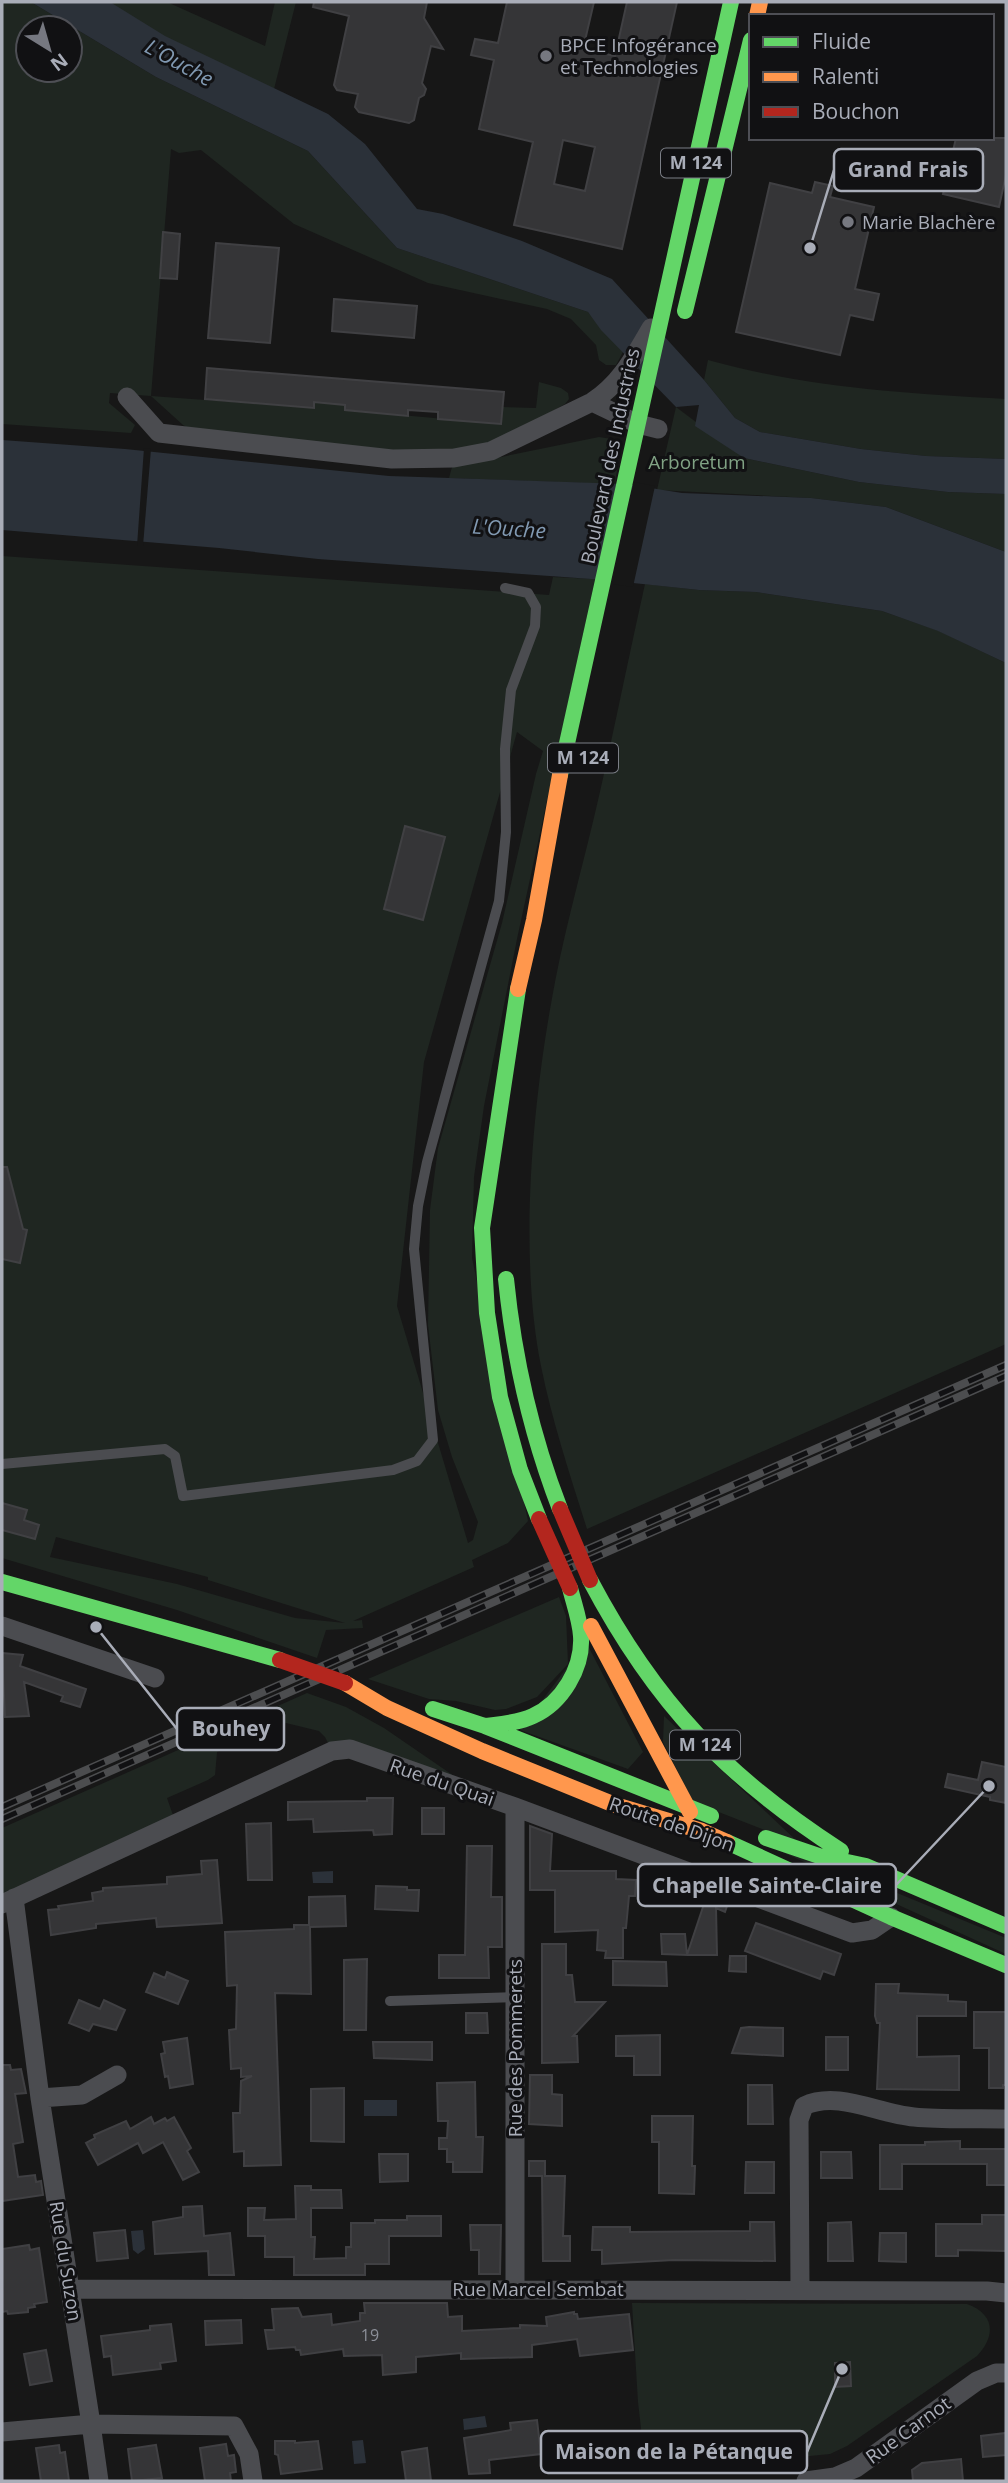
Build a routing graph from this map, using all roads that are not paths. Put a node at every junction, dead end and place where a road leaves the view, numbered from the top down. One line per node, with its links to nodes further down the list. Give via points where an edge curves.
1 (731, 2): 3 (main road, Boulevard des Industries / M 124)
2 (749, 48): 4 (main road, M 124)
3 (666, 300): 6 (street, via 625,373); 7 (main road, Boulevard des Industries / M 124)
4 (683, 322)
5 (127, 397): 6 (street, via 159,433 392,459 454,458 491,451)
6 (592, 402): 7 (street)
7 (638, 424): 8 (street); 11 (main road, Boulevard des Industries / M 124, via 553,809)
8 (658, 430)
9 (505, 588): 15 (lane, via 528,593 536,607 535,626 511,690 499,901 427,1162 414,1249 433,1440 417,1461 393,1470 183,1496 175,1456 165,1449)
10 (570, 810): 11 (main road, Boulevard des Industries / M 124)
11 (534, 920): 12 (main road, Boulevard des Industries / M 124)
12 (499, 1116): 13 (main road, Boulevard des Industries / M 124); 17 (main road, Boulevard des Industries / M 124, bridge, via 482,1228 492,1356 510,1438)
13 (502, 1200)
14 (505, 1267): 19 (main road, M 124, bridge, via 508,1310 532,1431 590,1580)
15 (2, 1464)
16 (2, 1582): 21 (main road, Route de Dijon, bridge, via 281,1660)
17 (570, 1588): 22 (main road, Boulevard des Industries / M 124, via 581,1638 568,1685 558,1700 534,1716); 23 (main road, Boulevard des Industries / M 124)
18 (2, 1626): 20 (street)
19 (647, 1677): 23 (main road, Route de Dijon / M 124, via 655,1718); 31 (main road, M 124, via 730,1771 767,1802)
20 (155, 1678)
21 (345, 1683): 22 (main road, Route de Dijon); 25 (main road, Route de Dijon, via 399,1713)
22 (485, 1726): 24 (main road, Route de Dijon)
23 (654, 1747): 24 (main road, Route de Dijon / M 124, via 649,1760); 26 (main road, Boulevard des Industries / M 124)
24 (621, 1781): 25 (main road, Route de Dijon / M 124); 26 (main road, Route de Dijon)
25 (569, 1786): 29 (main road, Route de Dijon, via 637,1813)
26 (687, 1806): 28 (main road, Route de Dijon); 29 (main road, Boulevard des Industries / M 124)
27 (516, 1807): 32 (street, Rue du Quai, via 350,1749 332,1751); 33 (street, Rue du Quai, via 852,1933 872,1930); 36 (street, Rue des Pommerets)
28 (720, 1820)
29 (702, 1831): 33 (main road, Route de Dijon)
30 (756, 1834): 31 (main road, Route de Dijon, via 819,1856)
31 (866, 1866): 34 (main road, Route de Dijon)
32 (8, 1901): 39 (street, Rue du Suzon)
33 (891, 1917): 35 (main road, Route de Dijon)
34 (1006, 1926)
35 (1006, 1965)
36 (516, 1997): 37 (lane); 42 (street, Rue des Pommerets)
37 (390, 2001)
38 (117, 2075): 39 (street, via 82,2095)
39 (40, 2098): 41 (street, Rue du Suzon)
40 (1006, 2119): 43 (street, via 918,2118 832,2099 804,2106 799,2120)
41 (70, 2289): 42 (street, Rue Marcel Sembat); 46 (street, Rue du Suzon)
42 (515, 2289): 43 (street, Rue Marcel Sembat)
43 (800, 2290): 44 (street, Rue Marcel Sembat)
44 (1006, 2293)
45 (1006, 2372): 48 (street, Rue Carnot, via 977,2381)
46 (91, 2424): 47 (street); 49 (street, Rue du Suzon); 50 (street, via 234,2426 249,2454)
47 (2, 2432)
48 (835, 2479): 51 (street, Rue Carnot)
49 (99, 2481)
50 (253, 2481)
51 (806, 2481)

